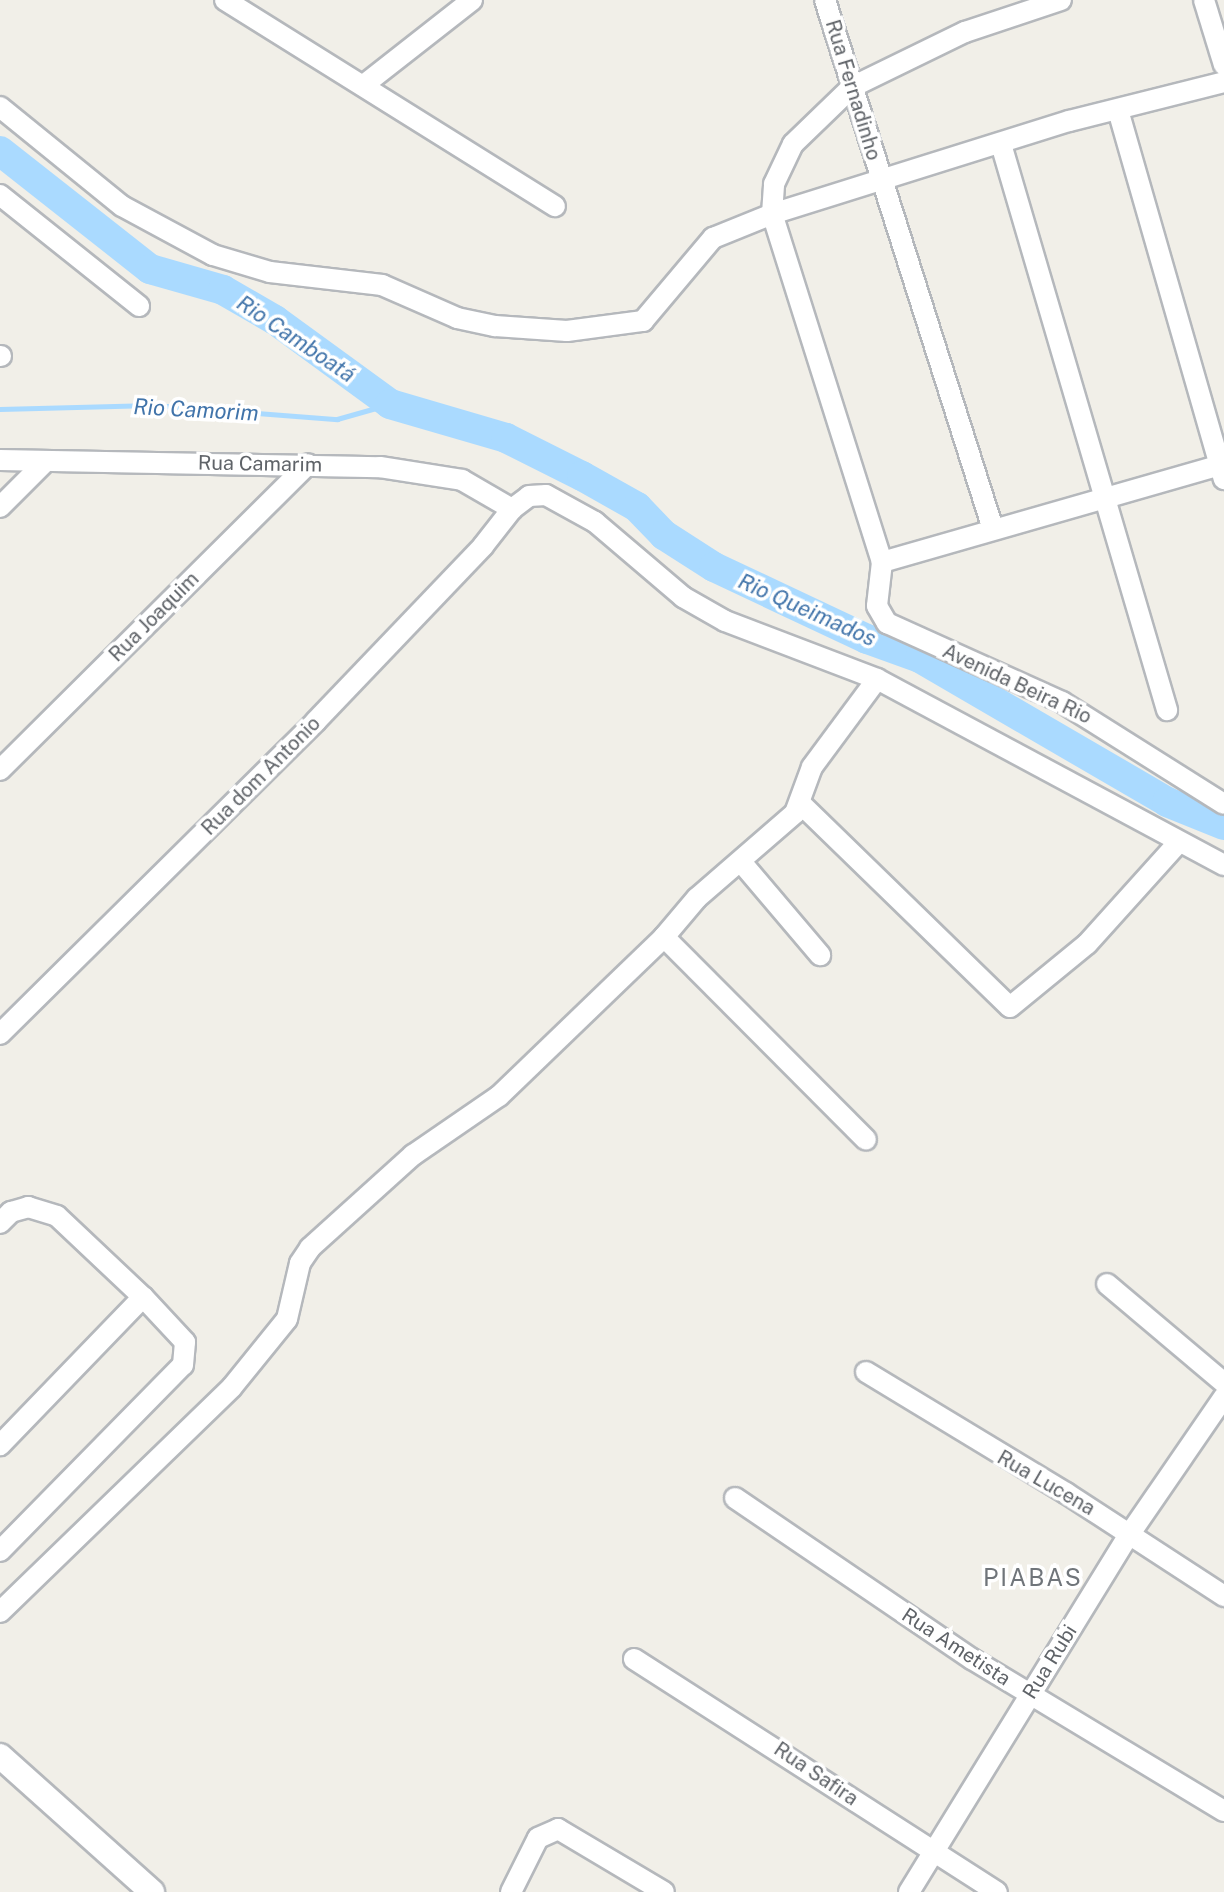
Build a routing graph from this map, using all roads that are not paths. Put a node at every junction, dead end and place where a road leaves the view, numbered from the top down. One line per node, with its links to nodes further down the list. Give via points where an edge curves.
1 (225, 0): 8 (street)
2 (472, 0): 8 (street)
3 (825, 0): 9 (street, Rua Fernadinho)
4 (1061, 0): 9 (street, via 965,32)
5 (1204, 0): 6 (street)
6 (1224, 65)
7 (1224, 82): 11 (street)
8 (365, 84): 15 (street)
9 (852, 87): 13 (street, Rua Fernadinho); 16 (street, via 793,144 774,184)
10 (0, 107): 16 (street, via 122,206 213,255 270,272 382,285 457,318 495,326 601,329 643,321 713,238)
11 (1118, 110): 12 (street); 21 (street)
12 (1001, 144): 13 (street); 22 (street)
13 (882, 180): 16 (street); 25 (street, Rua Fernadinho)
14 (0, 195): 17 (street)
15 (555, 206)
16 (772, 214): 26 (street)
17 (139, 306)
18 (0, 460): 19 (street, Rua Camarim)
19 (45, 462): 20 (street, Rua Camarim); 23 (street)
20 (308, 464): 24 (street, Rua Camarim, via 445,476 483,489); 29 (street, Rua Joaquim)
21 (1223, 469): 22 (street)
22 (1103, 497): 25 (street); 28 (street)
23 (0, 507)
24 (512, 509): 27 (street, via 529,496 546,495 595,522 683,597 725,621); 37 (street, Rua dom Antonio, via 474,557 360,676)
25 (993, 529): 26 (street)
26 (882, 562): 31 (street, Avenida Beira Rio, via 877,606 887,623 1062,702)
27 (877, 679): 30 (street, via 812,767); 32 (street, via 920,706 1083,785)
28 (1167, 710)
29 (0, 770)
30 (801, 804): 32 (street, via 1010,1007 1087,944); 33 (street)
31 (1224, 804)
32 (1179, 842): 34 (street)
33 (742, 863): 35 (street, via 697,898); 36 (street)
34 (1224, 865)
35 (664, 937): 38 (street); 50 (street, via 499,1096 413,1155 310,1248 300,1263 287,1319 232,1387)
36 (820, 955)
37 (0, 1034)
38 (866, 1140)
39 (0, 1223): 41 (street, via 11,1212 28,1207 57,1216)
40 (1107, 1284): 43 (street)
41 (143, 1297): 45 (street); 48 (street, via 185,1342 183,1365)
42 (866, 1372): 47 (street, Rua Lucena)
43 (1224, 1383)
44 (1224, 1397): 47 (street, Rua Rubi)
45 (0, 1445)
46 (735, 1498): 52 (street, Rua Ametista)
47 (1129, 1535): 49 (street, Rua Lucena); 52 (street, Rua Rubi)
48 (0, 1551)
49 (1224, 1596)
50 (0, 1612)
51 (634, 1659): 55 (street, Rua Safira)
52 (1029, 1694): 54 (street, Rua Ametista); 55 (street, Rua Rubi)
53 (0, 1756): 56 (street)
54 (1224, 1811)
55 (935, 1854): 59 (street, Rua Rubi); 60 (street, Rua Safira)
56 (152, 1892)
57 (511, 1892): 58 (street, via 538,1838 558,1829)
58 (664, 1892)
59 (909, 1892)
60 (997, 1892)

